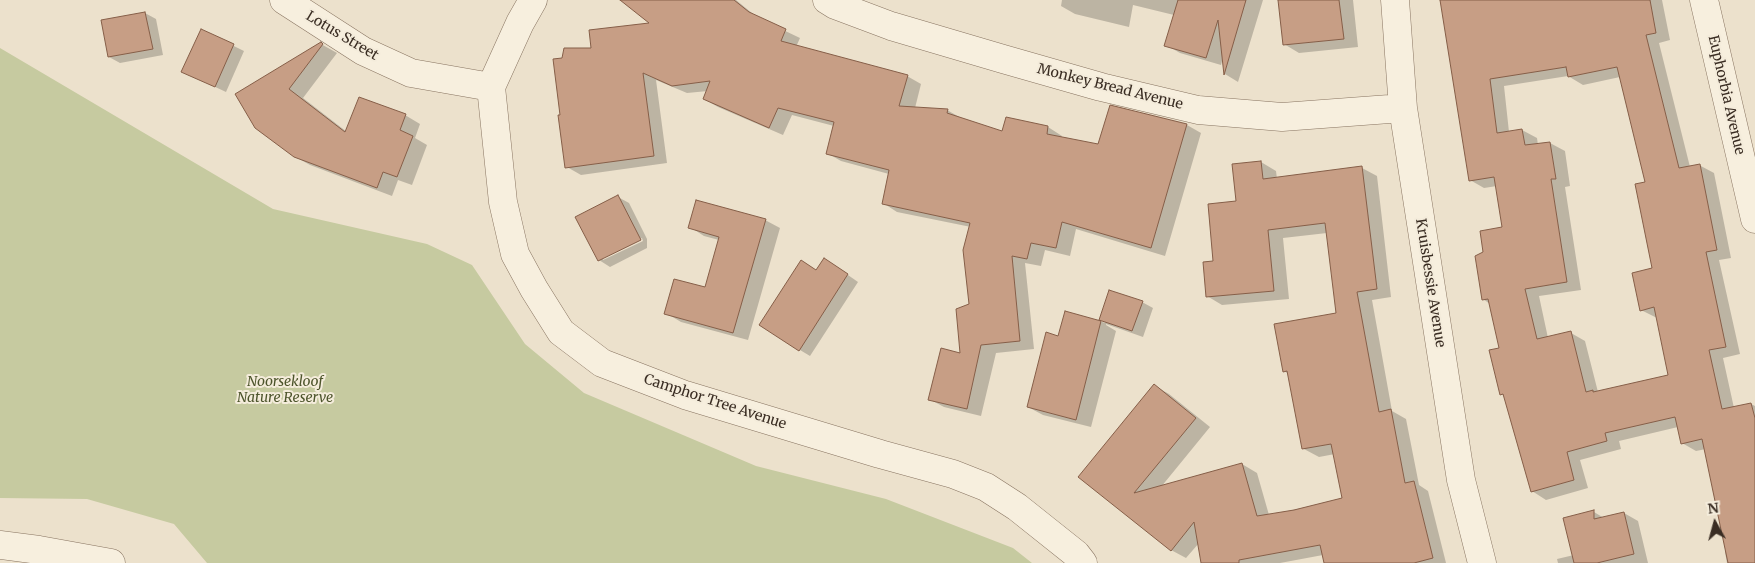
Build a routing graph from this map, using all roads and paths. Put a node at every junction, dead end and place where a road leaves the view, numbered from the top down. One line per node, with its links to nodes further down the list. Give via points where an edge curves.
1 (284, 0): 6 (street, Lotus Street, via 364,51 411,72)
2 (533, 0): 6 (street)
3 (827, 0): 7 (street, Monkey Bread Avenue, via 891,26 975,51 1101,87 1198,110 1282,117)
4 (1395, 0): 7 (street, Kruisbessie Avenue)
5 (1704, 0): 8 (street, Euphorbia Avenue)
6 (490, 87): 11 (street, Camphor Tree Avenue, via 503,202 515,254 562,332 602,363 685,395 953,474 986,487 1017,507)
7 (1402, 108): 12 (street, Kruisbessie Avenue, via 1460,480)
8 (1755, 219)
9 (0, 545): 10 (street)
10 (111, 563)
11 (1084, 563)
12 (1482, 563)

